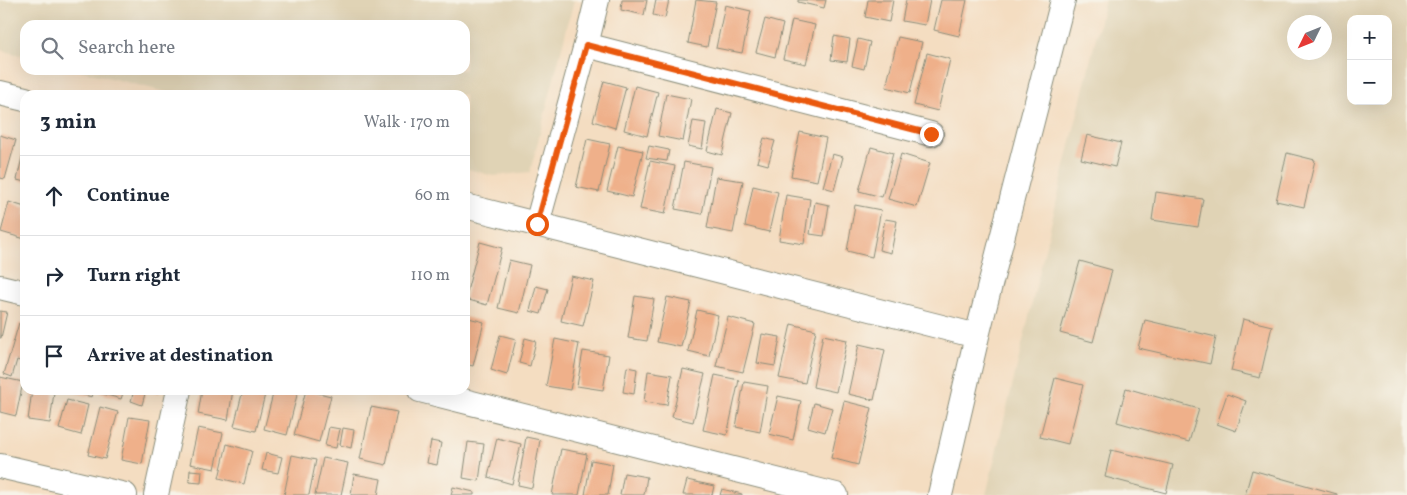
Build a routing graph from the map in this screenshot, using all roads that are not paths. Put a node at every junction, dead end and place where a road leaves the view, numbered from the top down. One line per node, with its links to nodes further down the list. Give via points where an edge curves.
1 (597, 0): 3 (street)
2 (1063, 0): 11 (street)
3 (586, 45): 6 (street); 8 (street)
4 (0, 94): 5 (street)
5 (20, 98)
6 (931, 134)
7 (470, 207): 8 (street)
8 (537, 224): 11 (street)
9 (0, 287): 10 (street)
10 (20, 292)
11 (976, 336): 18 (street)
12 (178, 395): 16 (street)
13 (440, 395): 17 (street)
14 (0, 466): 15 (street)
15 (125, 495)
16 (156, 495)
17 (836, 495)
18 (940, 495)

